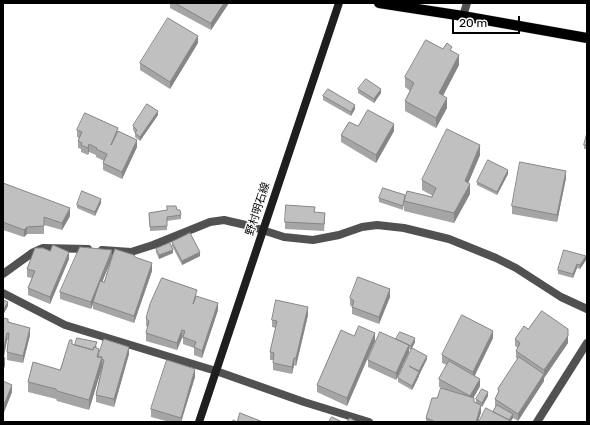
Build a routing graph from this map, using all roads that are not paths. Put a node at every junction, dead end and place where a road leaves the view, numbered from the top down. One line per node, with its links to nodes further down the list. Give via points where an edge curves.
1 (339, 3): 6 (main road, 野村明石線)
2 (379, 3): 4 (main road)
3 (467, 3): 4 (street)
4 (463, 16): 5 (main road)
5 (587, 38)
6 (263, 230): 7 (street, via 224,220 210,222 131,252 44,248 32,253); 9 (street, via 284,237 313,240 377,225 404,228 449,239 496,258 561,297); 11 (main road, 野村明石線)
7 (3, 274)
8 (3, 292): 11 (street, via 65,325)
9 (587, 308)
10 (587, 343): 14 (street)
11 (216, 370): 12 (main road, 野村明石線); 13 (street)
12 (199, 422)
13 (369, 422)
14 (537, 422)

